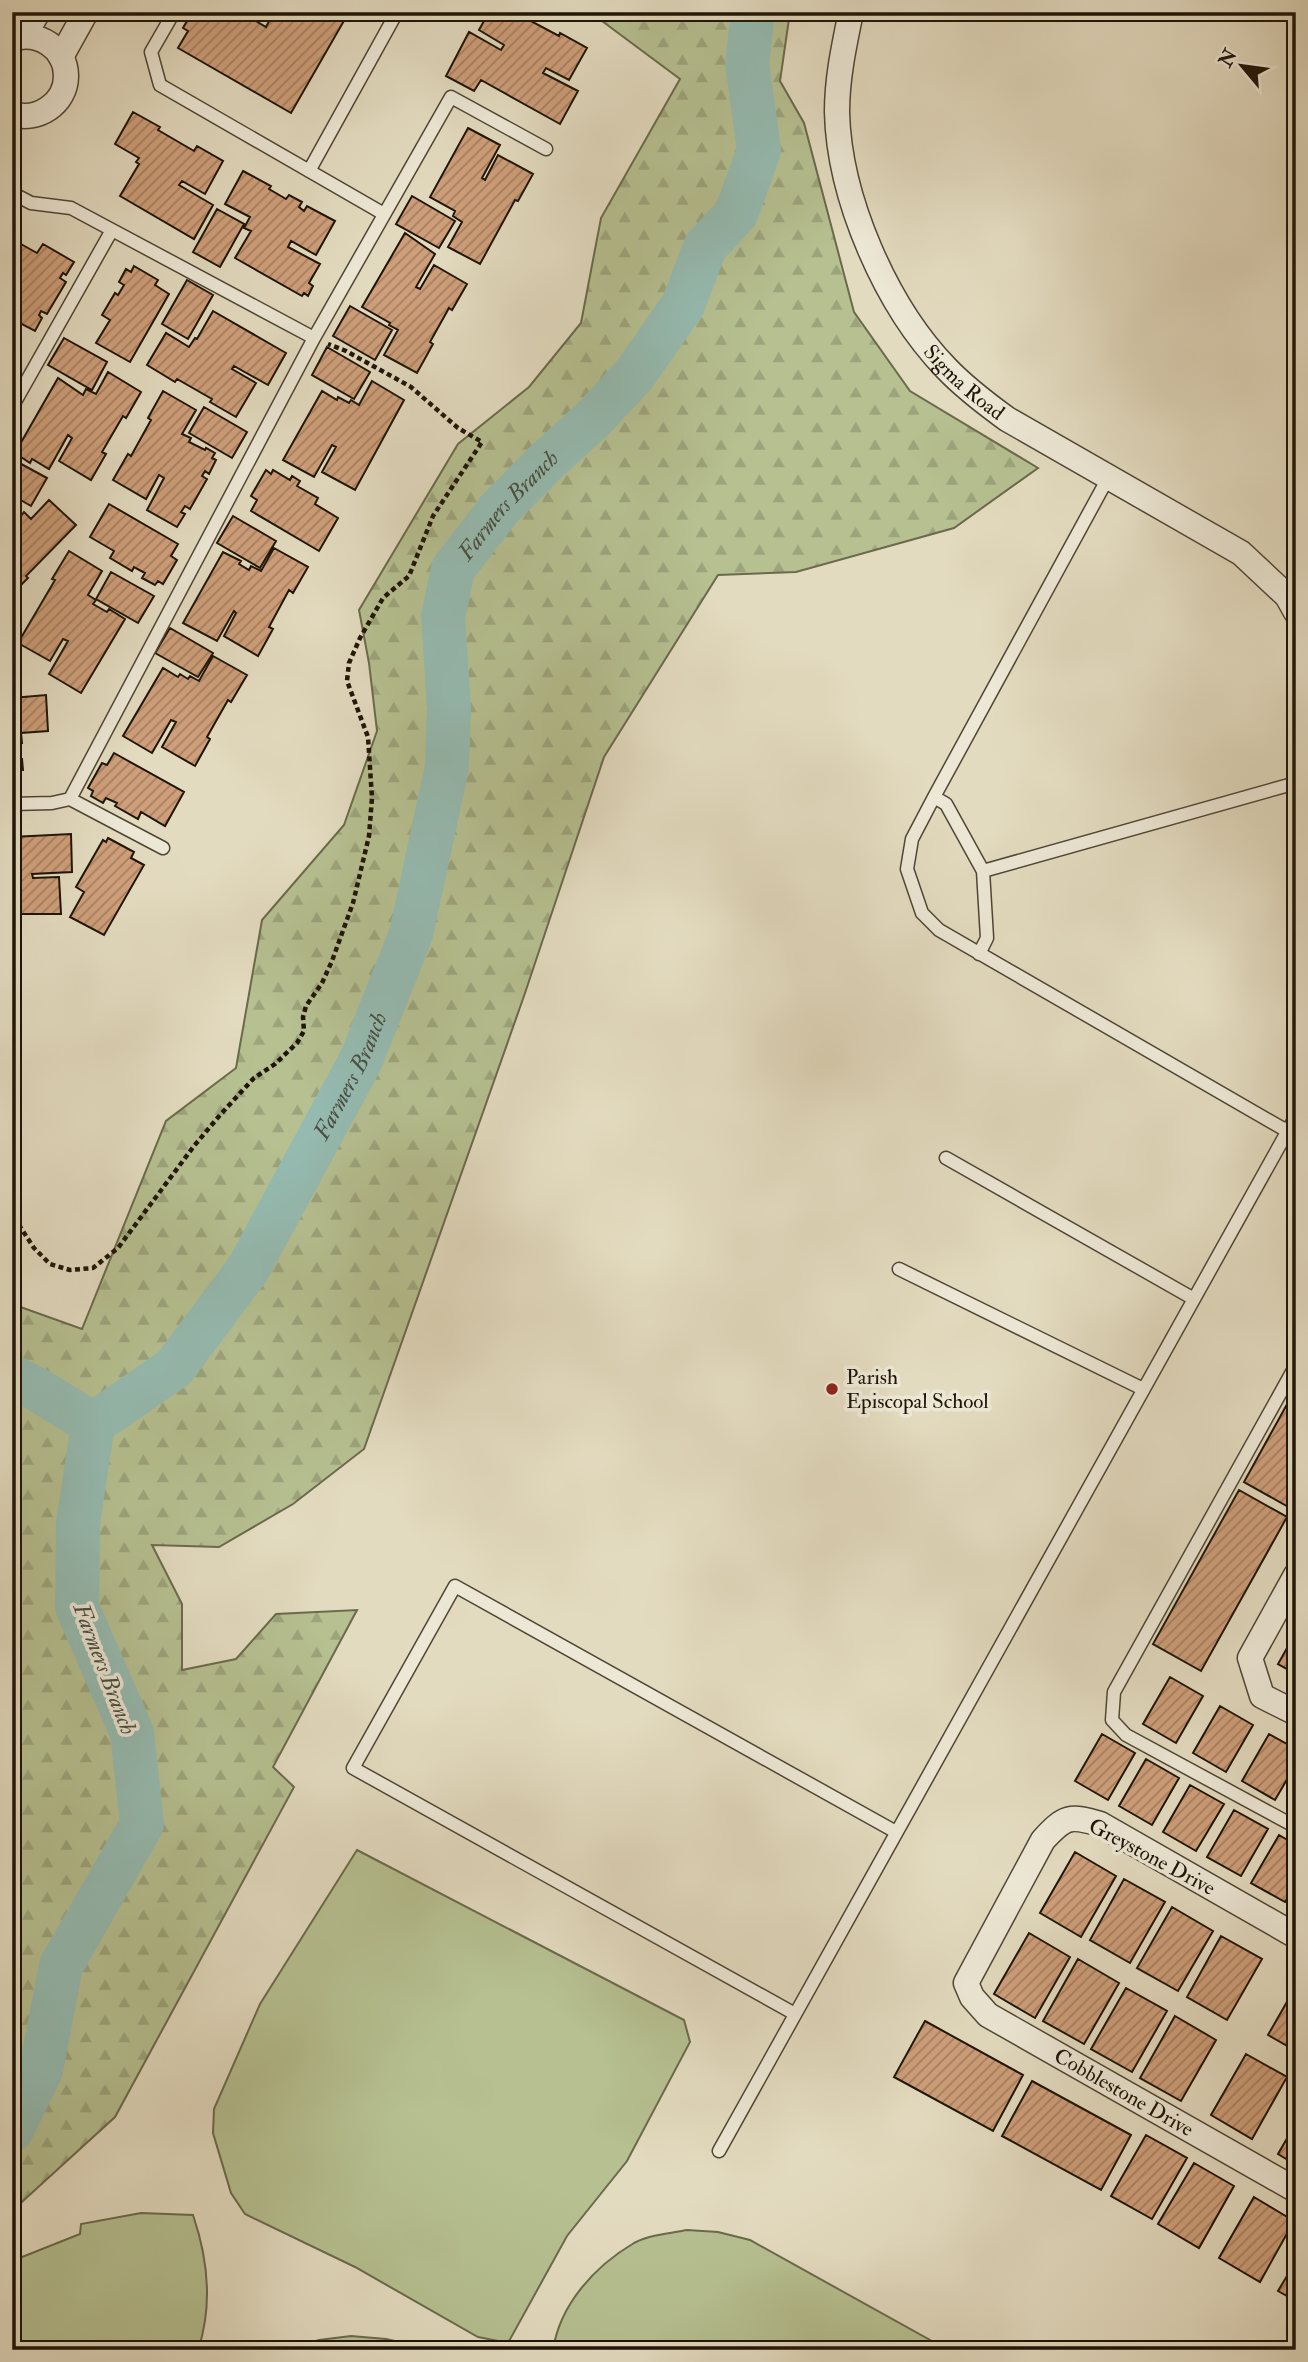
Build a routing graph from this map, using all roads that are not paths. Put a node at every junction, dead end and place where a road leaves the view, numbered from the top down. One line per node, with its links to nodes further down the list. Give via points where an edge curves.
1 (38, 12): 6 (street)
2 (86, 12): 7 (street)
3 (174, 12): 10 (lane, via 151,52 160,85)
4 (397, 12): 10 (lane)
5 (851, 12): 16 (street, Sigma Road, via 839,73 837,114 843,156 862,231 893,296 944,366 975,396)
6 (18, 37): 7 (street, via 47,41)
7 (61, 57): 8 (street, via 66,77 57,102 46,111)
8 (15, 120)
9 (545, 149): 12 (lane, via 451,97)
10 (309, 171): 12 (lane)
11 (12, 193): 13 (lane, via 31,203 71,208)
12 (384, 214): 14 (lane)
13 (112, 230): 14 (lane); 15 (lane)
14 (314, 338): 20 (lane)
15 (12, 407)
16 (1108, 478): 17 (street, Sigma Road, via 1241,553 1287,596); 19 (lane)
17 (1296, 612)
18 (1296, 783): 23 (lane)
19 (934, 797): 23 (lane, via 946,804); 24 (lane, via 912,839 907,869 922,913 939,930)
20 (70, 799): 21 (lane); 22 (lane)
21 (12, 803)
22 (163, 848)
23 (983, 871): 24 (lane, via 987,938)
24 (979, 954): 26 (lane)
25 (1296, 1116): 26 (lane)
26 (1287, 1131): 29 (lane)
27 (946, 1158): 29 (lane)
28 (900, 1269): 31 (lane)
29 (1194, 1299): 31 (lane)
30 (1296, 1365): 34 (lane, via 1114,1692 1112,1720 1126,1735)
31 (1143, 1389): 35 (lane)
32 (1296, 1575): 33 (street, via 1250,1658 1262,1696)
33 (1296, 1713)
34 (1296, 1827)
35 (896, 1832): 38 (lane); 38 (lane, via 455,1586 353,1768)
36 (1296, 1936): 37 (street, Greystone Drive, via 1100,1824 1076,1817 1057,1825 1043,1840)
37 (967, 1983): 40 (street, Cobblestone Drive, via 972,1997 988,2015)
38 (795, 2014): 39 (lane)
39 (719, 2151)
40 (1296, 2190)

